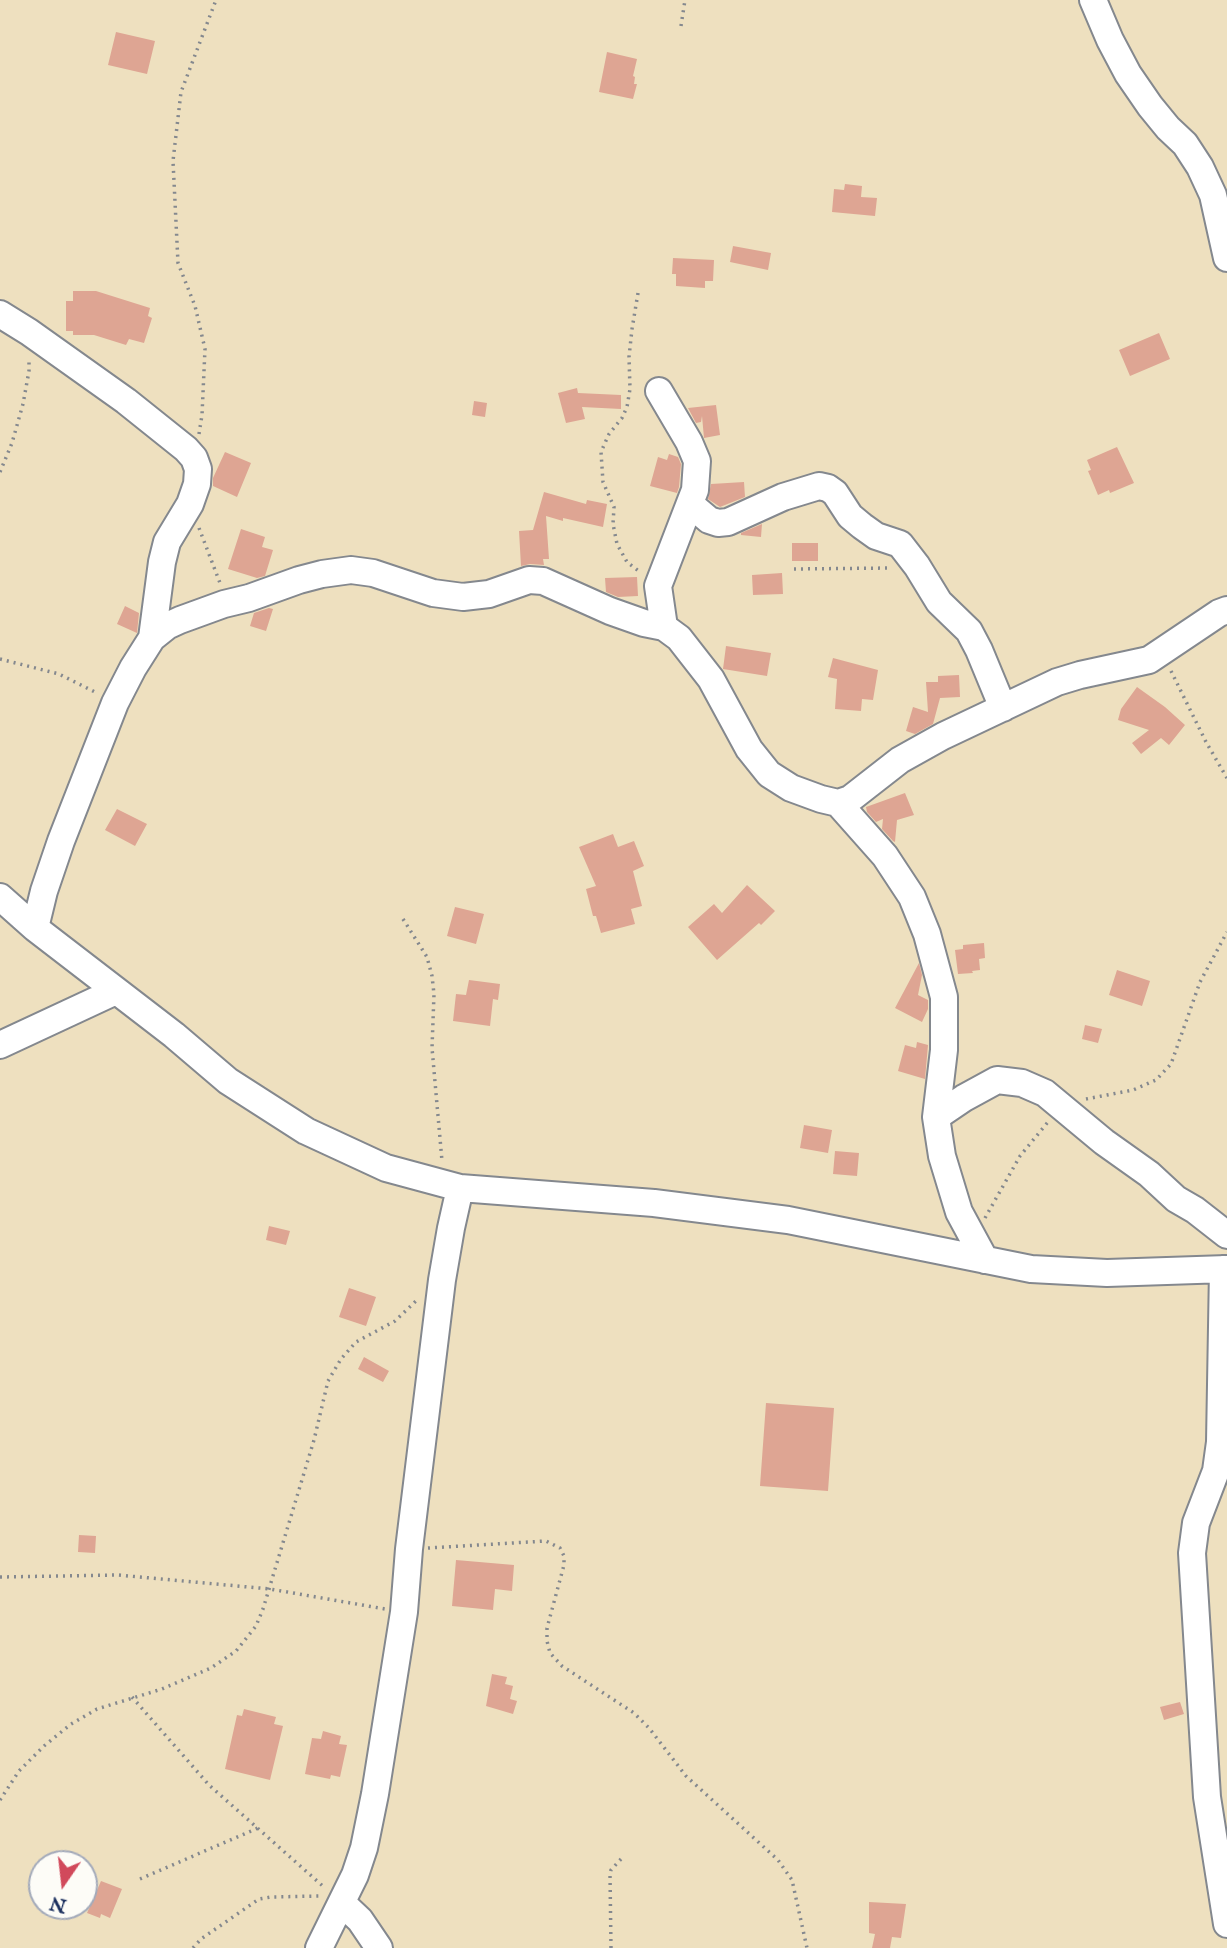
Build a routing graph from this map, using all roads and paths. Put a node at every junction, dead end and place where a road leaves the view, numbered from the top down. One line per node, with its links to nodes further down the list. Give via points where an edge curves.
1 (216, 0): 10 (path, via 181,92 173,161 178,263 205,349 202,415)
2 (685, 0): 4 (path)
3 (1093, 0): 5 (street, via 1128,74 1200,167 1213,195)
4 (681, 26)
5 (1227, 258)
6 (638, 293): 16 (path, via 628,398 622,418 601,452 603,482 614,507 617,544 627,562)
7 (0, 314): 8 (street)
8 (29, 332): 10 (street, via 126,401); 11 (path, via 23,404)
9 (659, 391): 13 (street, via 697,461)
10 (194, 458): 12 (street, via 197,484)
11 (0, 472)
12 (190, 504): 17 (path, via 219,576); 20 (street, via 167,542)
13 (690, 504): 14 (street, via 709,520 728,522 783,497 819,486 828,488 850,516 876,536 900,544); 16 (street)
14 (918, 566): 15 (path); 24 (street, via 939,602 969,631)
15 (794, 569)
16 (658, 586): 19 (street)
17 (224, 604): 19 (street, via 299,580 351,570 463,597 489,594 529,580 543,581 610,611); 20 (street, via 167,626)
18 (1227, 610): 21 (street)
19 (664, 627): 26 (street, via 679,638 711,679 749,749 769,774 791,788)
20 (152, 638): 23 (street)
21 (1161, 653): 24 (street, via 1139,663 1058,682); 25 (path)
22 (0, 659): 23 (path, via 59,674)
23 (116, 703): 29 (street, via 61,841)
24 (1003, 708): 26 (street, via 900,760 850,799)
25 (1227, 778)
26 (838, 803): 34 (street, via 885,856 912,897 927,934 944,997 944,1050)
27 (0, 897): 29 (street)
28 (403, 919): 35 (path, via 428,957 432,976 436,1104 443,1166)
29 (35, 928): 31 (street)
30 (1227, 932): 33 (path, via 1200,982 1171,1064 1156,1080)
31 (116, 991): 32 (street); 35 (street, via 228,1081 306,1131 386,1168)
32 (0, 1045)
33 (1063, 1106): 34 (street, via 1022,1083 997,1080); 36 (street); 37 (path, via 1020,1156)
34 (936, 1117): 37 (street, via 959,1212)
35 (455, 1187): 37 (street, via 654,1203); 39 (street)
36 (1227, 1235)
37 (980, 1249): 38 (street, via 1031,1269 1093,1273)
38 (1225, 1269): 50 (street, via 1220,1442 1192,1553 1206,1797)
39 (442, 1280): 40 (street); 42 (path, via 395,1321 356,1342 328,1381)
40 (409, 1549): 43 (street); 55 (path, via 546,1541 560,1548 564,1564 547,1628 550,1653 562,1666 634,1713 686,1776 778,1860 792,1880)
41 (0, 1577): 42 (path, via 118,1575)
42 (270, 1589): 43 (path); 44 (path, via 256,1626 236,1651 211,1668)
43 (404, 1612): 49 (street, via 364,1848 355,1875)
44 (132, 1697): 45 (path, via 97,1709 57,1735 19,1771); 46 (path, via 209,1786)
45 (0, 1800)
46 (258, 1828): 48 (path); 49 (path)
47 (621, 1859): 54 (path, via 610,1874)
48 (139, 1879)
49 (338, 1899): 51 (path, via 259,1899); 52 (street); 53 (street)
50 (1227, 1924)
51 (193, 1948)
52 (319, 1948)
53 (379, 1948)
54 (611, 1948)
55 (807, 1948)

